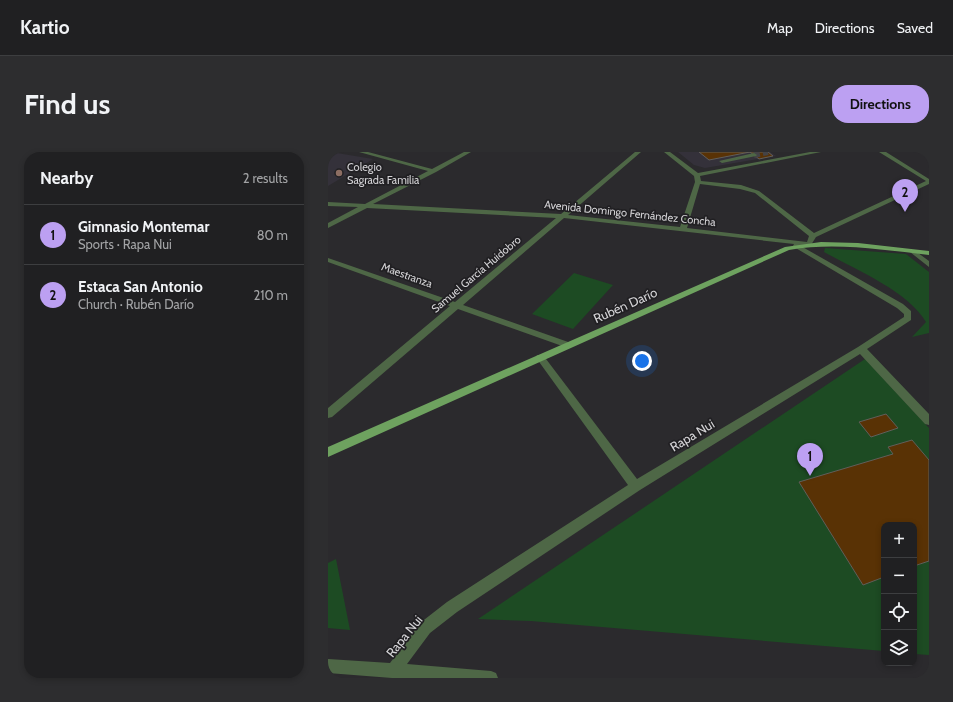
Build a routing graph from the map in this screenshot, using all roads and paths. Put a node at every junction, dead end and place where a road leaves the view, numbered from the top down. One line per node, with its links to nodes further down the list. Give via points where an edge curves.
1 (362, 152): 9 (street)
2 (468, 152): 9 (street)
3 (638, 152): 14 (street, Samuel García Huidobro)
4 (667, 152): 10 (street)
5 (818, 152): 10 (street)
6 (882, 152): 11 (street)
7 (754, 155): 8 (street)
8 (722, 161)
9 (434, 171): 13 (street)
10 (698, 178): 16 (street); 17 (street, via 757,192)
11 (929, 181): 17 (street, Rubén Darío)
12 (328, 204): 13 (street, Avenida Domingo Fernández Concha)
13 (367, 205): 14 (street, Avenida Domingo Fernández Concha); 15 (street)
14 (562, 216): 16 (street, Avenida Domingo Fernández Concha); 23 (street, Samuel García Huidobro)
15 (328, 226)
16 (683, 229): 17 (street, Avenida Domingo Fernández Concha)
17 (811, 240): 18 (main road, Rubén Darío); 19 (main road, Avenida Domingo Fernández Concha)
18 (796, 246): 24 (main road, Rubén Darío, via 772,254); 25 (street, Rapa Nui, via 908,313 908,318)
19 (912, 251): 20 (main road, Avenida Domingo Fernández Concha); 22 (street)
20 (929, 253)
21 (328, 260): 23 (street, Maestranza)
22 (929, 265)
23 (456, 306): 24 (street, Maestranza); 27 (street, Samuel García Huidobro)
24 (568, 345): 26 (main road, Rubén Darío)
25 (861, 349): 28 (street); 30 (street, Rapa Nui)
26 (540, 358): 29 (main road, Rubén Darío); 30 (street)
27 (328, 414)
28 (929, 420)
29 (329, 451)
30 (636, 486): 32 (street, Rapa Nui, via 452,607 425,628)
31 (328, 666): 32 (street)
32 (394, 675): 33 (street)
33 (491, 678)

